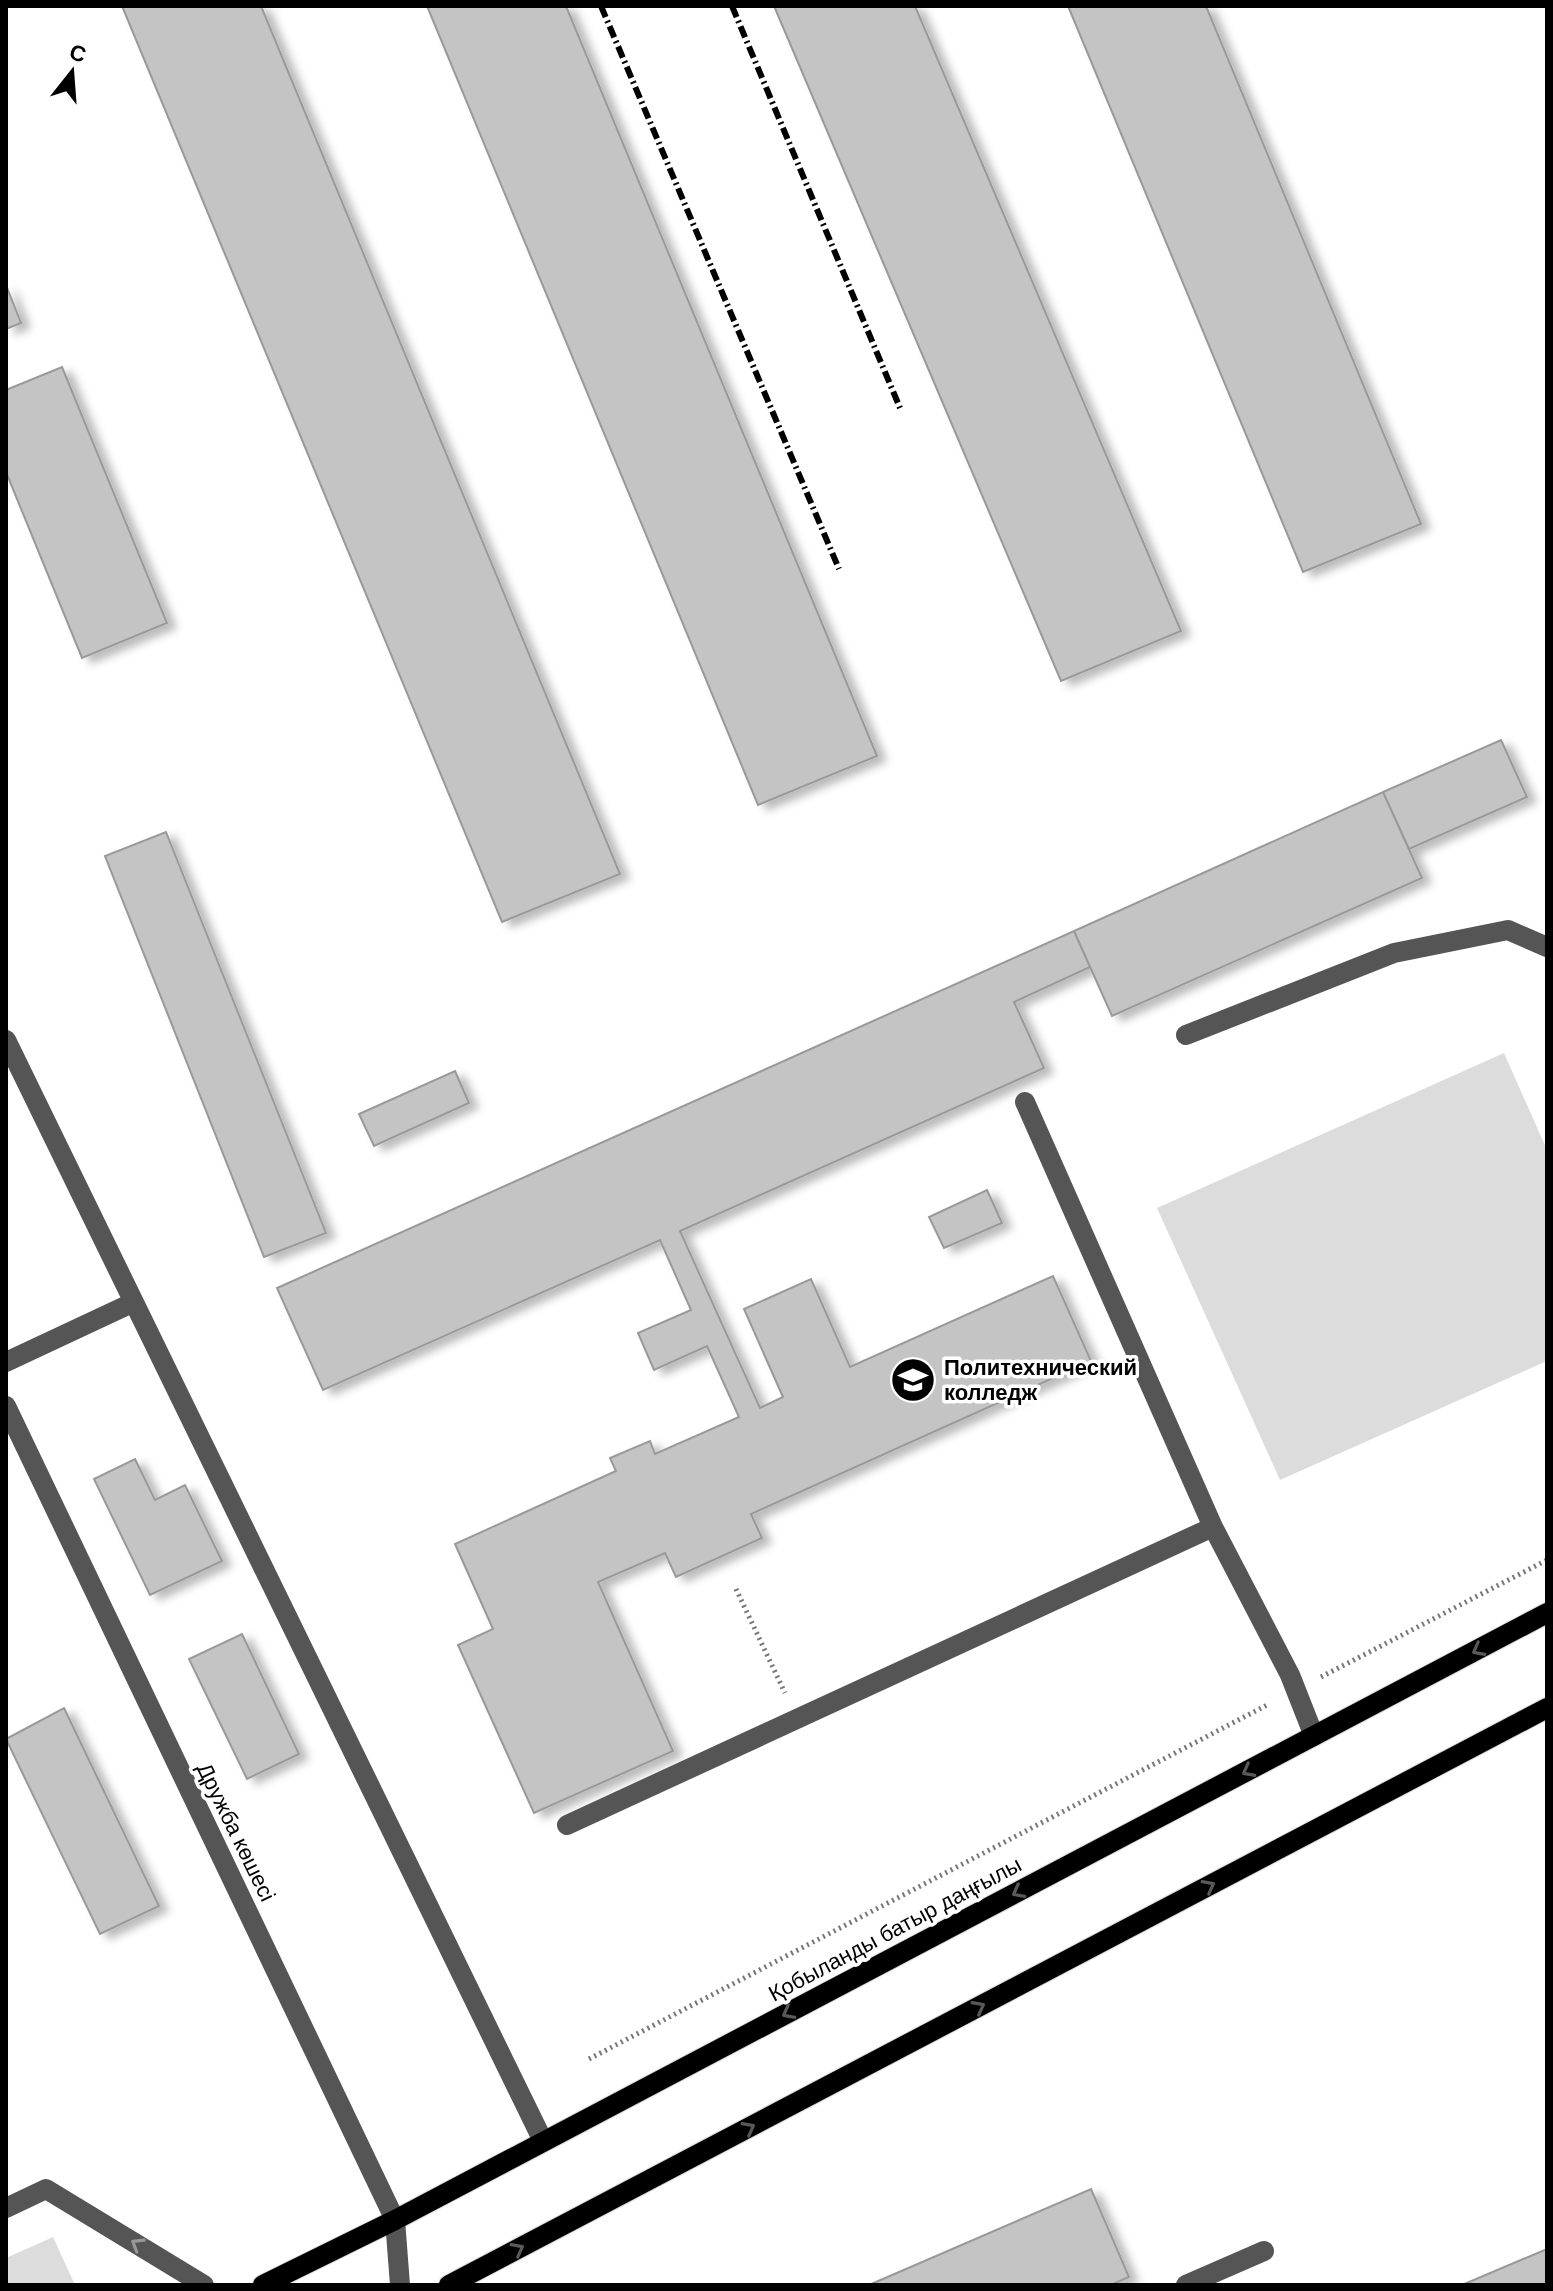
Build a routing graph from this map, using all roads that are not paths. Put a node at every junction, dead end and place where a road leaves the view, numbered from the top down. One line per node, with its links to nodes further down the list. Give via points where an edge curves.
1 (1547, 947): 2 (street, via 1508,930 1394,953)
2 (1186, 1035)
3 (6, 1040): 5 (street)
4 (1025, 1102): 8 (street)
5 (132, 1303): 6 (street); 13 (street)
6 (6, 1362)
7 (6, 1406): 15 (street, Дружба көшесі)
8 (1213, 1527): 11 (street); 12 (street)
9 (1547, 1613): 11 (main road, Қобыланды батыр даңғылы, one-way to 11)
10 (1547, 1708): 20 (main road, one-way to 10)
11 (1314, 1736): 13 (main road, Қобыланды батыр даңғылы, one-way to 13)
12 (567, 1825)
13 (543, 2141): 15 (main road, Қобыланды батыр даңғылы)
14 (6, 2208): 17 (street, one-way to 14, via 46,2189)
15 (395, 2220): 18 (main road, Қобыланды батыр даңғылы); 19 (street, Дружба көшесі)
16 (1264, 2251): 21 (street)
17 (204, 2285)
18 (263, 2285)
19 (400, 2285)
20 (449, 2285)
21 (1186, 2285)

